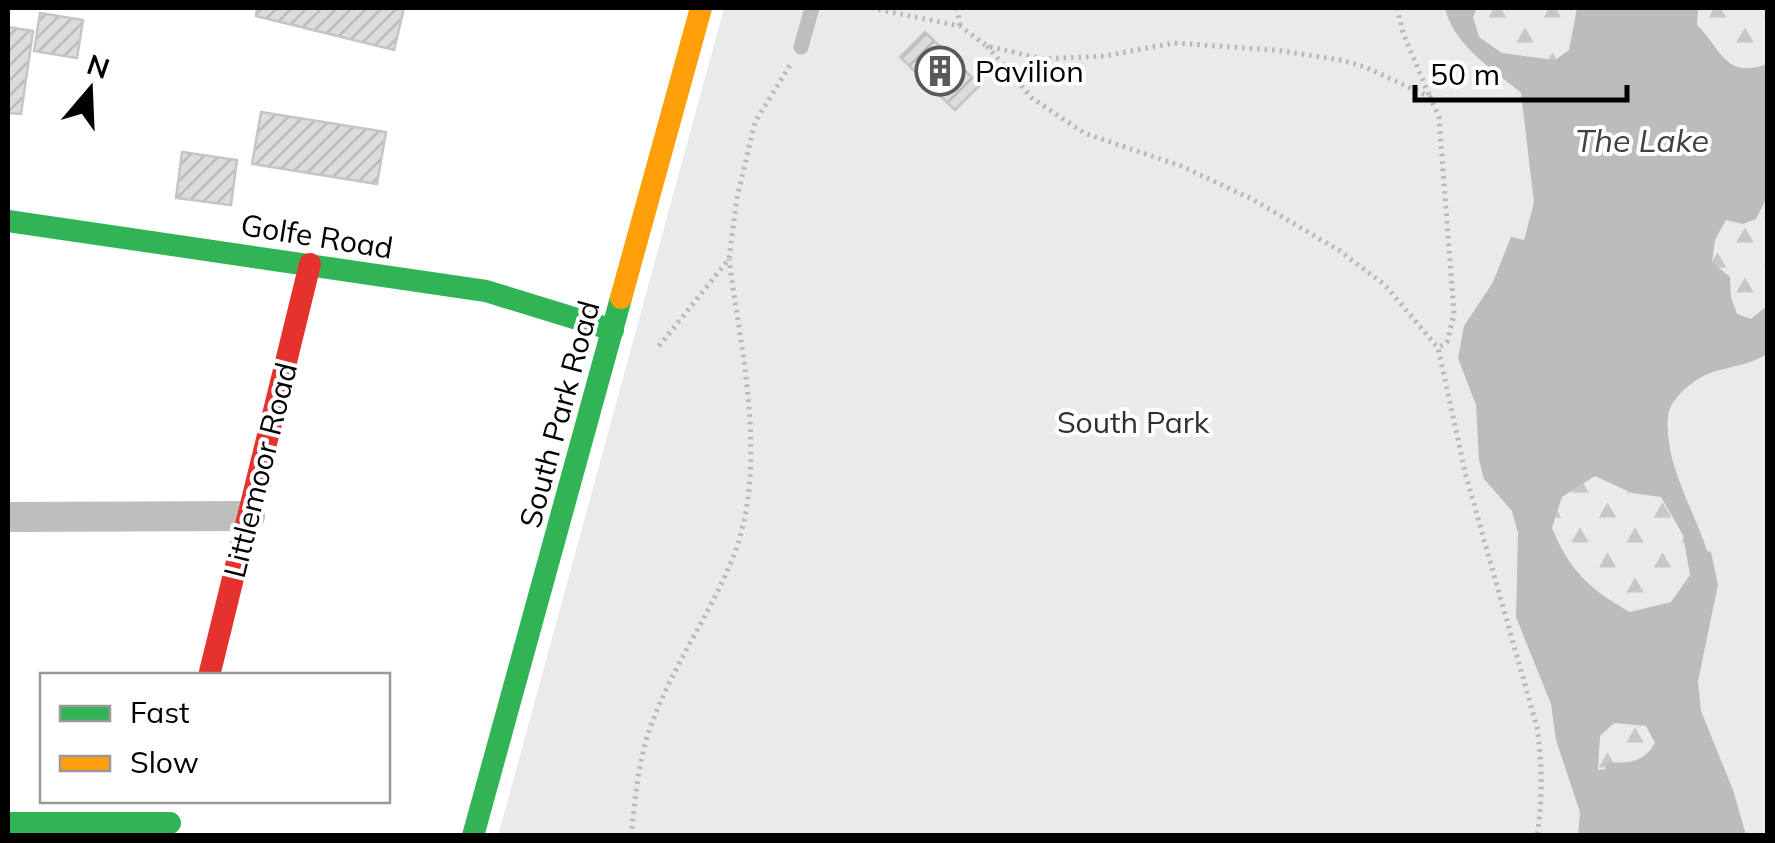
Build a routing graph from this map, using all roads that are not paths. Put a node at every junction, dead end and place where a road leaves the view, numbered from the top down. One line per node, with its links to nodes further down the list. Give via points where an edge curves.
1 (701, 8): 6 (street, South Park Road)
2 (812, 8): 3 (lane)
3 (801, 47)
4 (8, 221): 5 (street, Golfe Road)
5 (310, 264): 6 (street, Golfe Road, via 486,291); 7 (street, Littlemoor Road)
6 (612, 330): 12 (street, South Park Road)
7 (250, 516): 8 (street); 9 (street, Littlemoor Road)
8 (8, 517)
9 (209, 673)
10 (172, 820): 11 (street)
11 (8, 823)
12 (473, 836)

